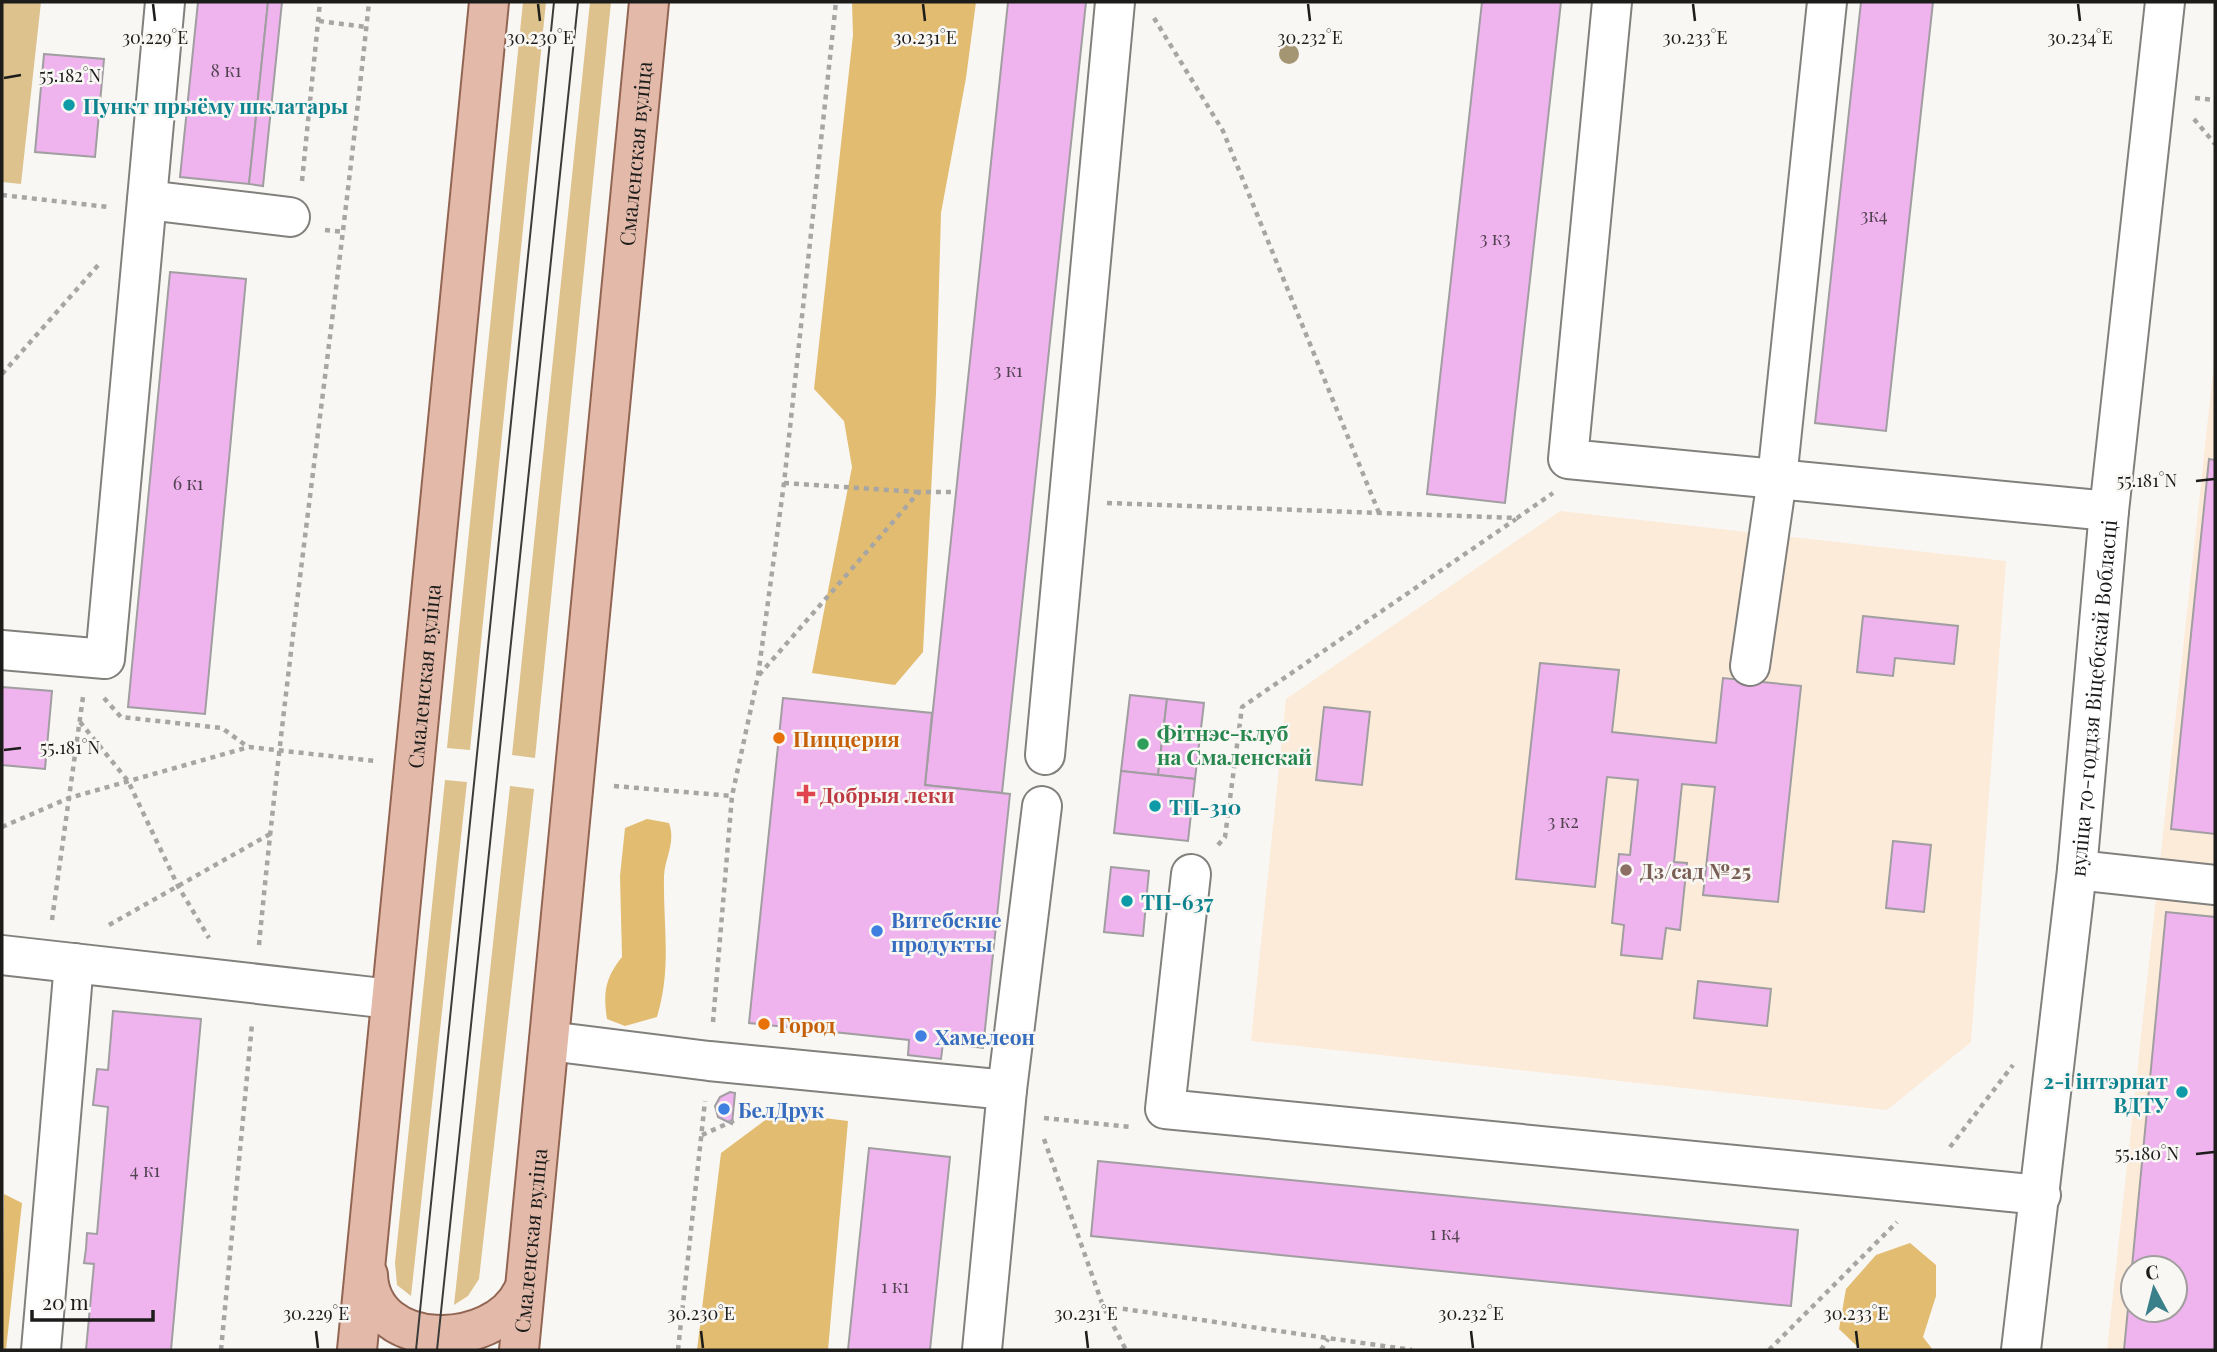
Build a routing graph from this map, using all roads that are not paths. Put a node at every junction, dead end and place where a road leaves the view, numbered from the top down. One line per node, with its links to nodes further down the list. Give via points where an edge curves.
1 (165, 2): 8 (street)
2 (489, 2): 21 (main road, Смаленская вуліца)
3 (649, 2): 22 (main road, Смаленская вуліца)
4 (1115, 2): 14 (street)
5 (1612, 2): 10 (street, via 1567,459)
6 (1827, 2): 10 (street)
7 (2165, 2): 11 (street, вуліца 70-годдзя Віцебскай Вобласці)
8 (147, 200): 9 (street); 12 (street, via 95,669)
9 (296, 202)
10 (1777, 480): 11 (street); 13 (street)
11 (2109, 511): 16 (street, вуліца 70-годдзя Віцебскай Вобласці)
12 (2, 650)
13 (1750, 666)
14 (1045, 755)
15 (1042, 806): 23 (street)
16 (2077, 870): 18 (street); 24 (street, вуліца 70-годдзя Віцебскай Вобласці)
17 (1191, 874): 24 (street, via 1165,1109)
18 (2215, 885)
19 (2, 955): 20 (street)
20 (61, 962): 21 (street); 27 (street)
21 (391, 999): 25 (main road, Смаленская вуліца)
22 (549, 1041): 23 (street); 26 (main road, Смаленская вуліца)
23 (1007, 1090): 30 (street)
24 (2041, 1195): 31 (street, вуліца 70-годдзя Віцебскай Вобласці)
25 (367, 1262): 26 (main road, via 368,1284 382,1315 405,1338 426,1347 468,1347 488,1338 505,1325); 28 (main road, Смаленская вуліца)
26 (525, 1286): 29 (main road, Смаленская вуліца)
27 (41, 1350)
28 (357, 1350)
29 (519, 1350)
30 (982, 1350)
31 (2021, 1350)

